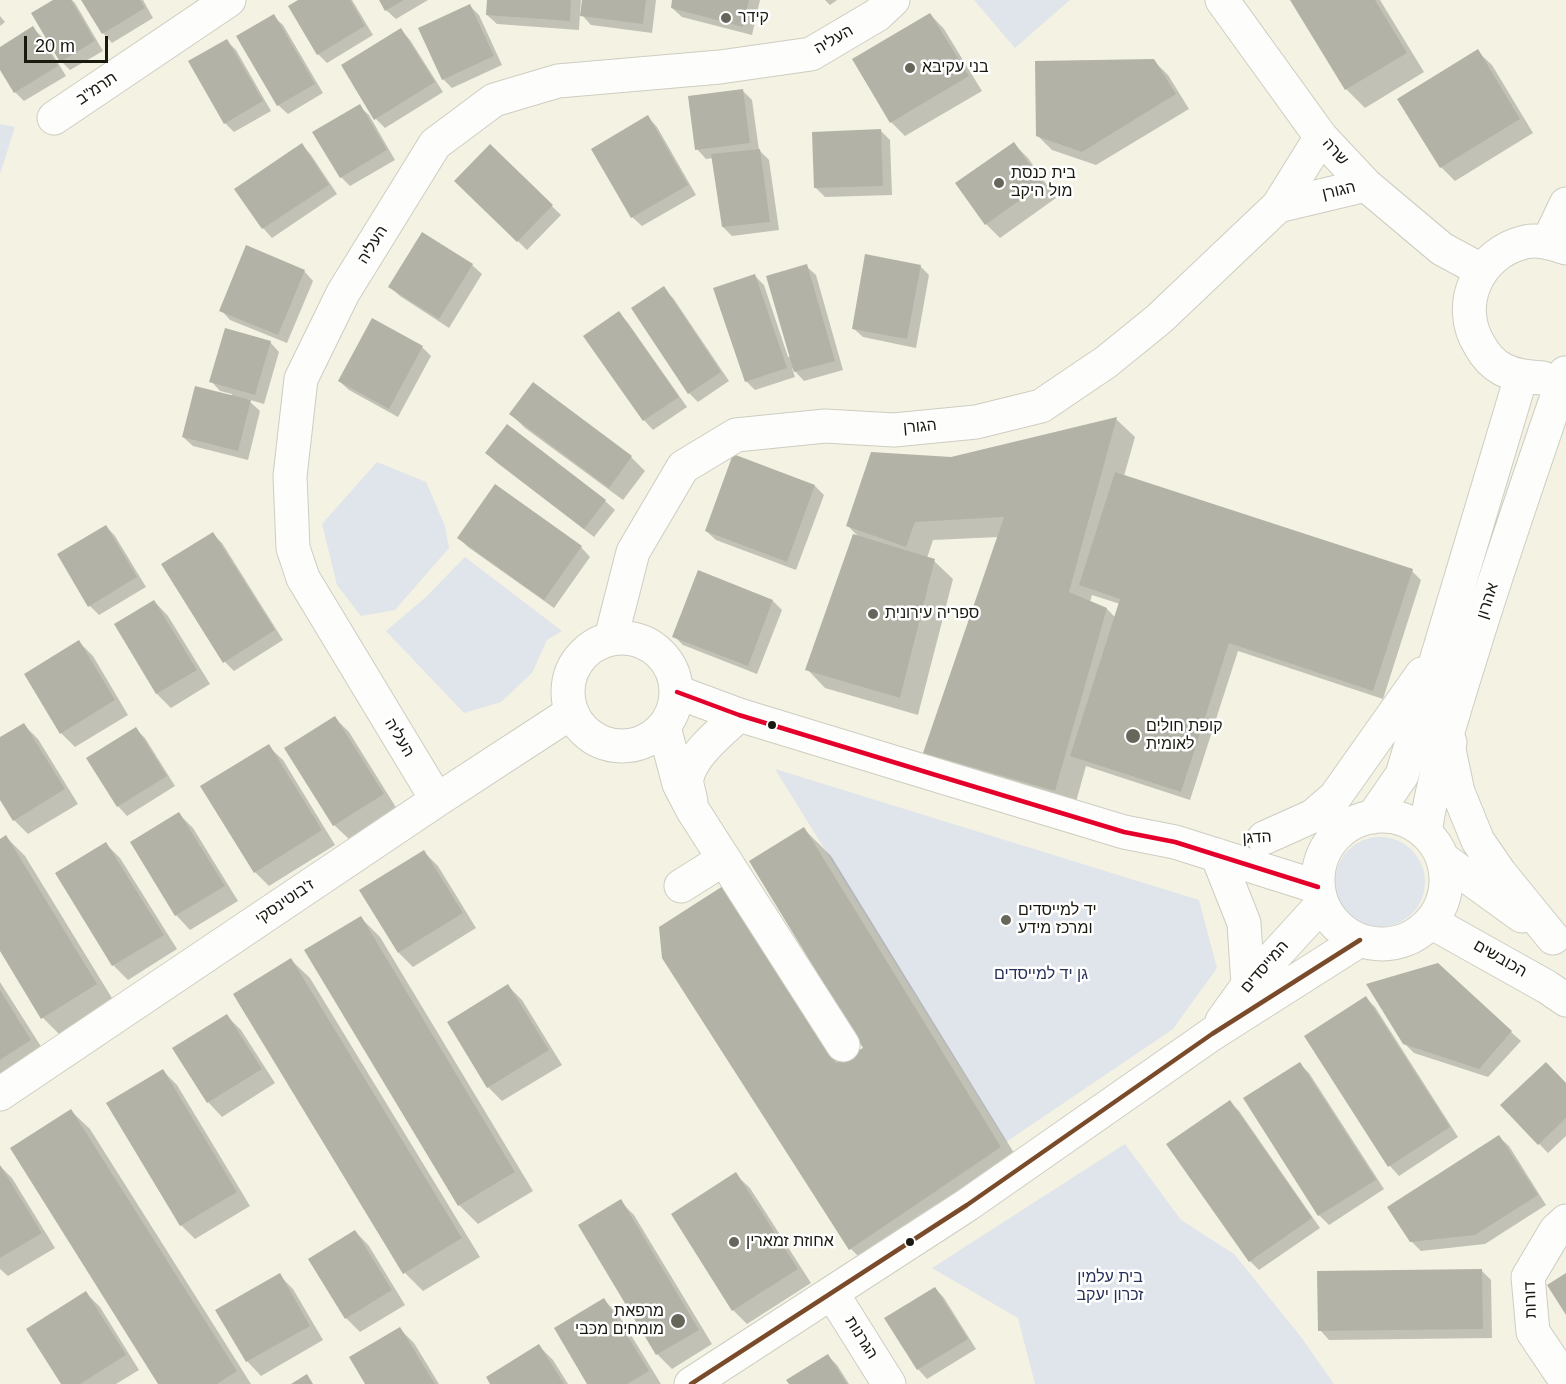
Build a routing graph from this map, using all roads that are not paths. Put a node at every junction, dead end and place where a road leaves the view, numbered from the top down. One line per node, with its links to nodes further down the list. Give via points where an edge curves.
1 (229, 0): 4 (street, תרמ"ב)
2 (893, 0): 20 (street, העליה, via 877,15 811,54 720,67 558,81 494,100 435,144 343,293 301,379 291,476 293,548 303,578)
3 (1222, 0): 5 (street, שרה)
4 (54, 118)
5 (1321, 137): 6 (street, שרה); 8 (street, הגורן)
6 (1366, 185): 8 (street, הגורן); 10 (street, שרה, via 1442,249)
7 (1566, 204): 9 (street)
8 (1278, 206): 13 (street, הגורן, via 1160,318 1106,362 1041,406 976,422 894,430 825,426 736,435 682,467 633,552)
9 (1557, 245): 10 (street, via 1527,242 1508,248)
10 (1481, 270): 12 (street, via 1470,294 1469,316 1474,336 1501,369)
11 (1565, 373): 12 (street); 18 (street, אהרון)
12 (1521, 377): 14 (street, אהרון)
13 (611, 638): 15 (street, via 627,637 657,649 675,676); 16 (street, via 584,653 574,666 568,697)
14 (1440, 648): 22 (street, אהרון, via 1402,775); 24 (street, via 1335,797 1313,816)
15 (677, 692): 17 (street, הדגן); 19 (street, via 674,711)
16 (572, 712): 19 (street, via 580,726 606,744 638,744); 20 (street, ז'בוטינסקי)
17 (739, 714): 21 (street, via 697,758 687,779); 25 (street, הדגן, via 1124,832)
18 (1452, 716): 26 (street, אהרון, via 1432,788); 33 (street, via 1449,750 1458,792 1478,841 1500,873)
19 (664, 727): 21 (street, via 679,784)
20 (437, 800): 38 (street, ז'בוטינסקי)
21 (692, 809): 28 (street)
22 (1373, 817): 23 (street); 26 (street, via 1393,817 1412,823)
23 (1338, 834): 24 (street, הדגן); 30 (street, via 1326,850 1320,868)
24 (1264, 838): 25 (street, הדגן)
25 (1175, 842): 27 (street, הדגן)
26 (1434, 846): 31 (street, via 1446,875 1446,892); 33 (street)
27 (1217, 855): 30 (street, הדגן); 34 (street, via 1244,923)
28 (724, 859): 29 (street); 37 (street)
29 (681, 886)
30 (1320, 895): 32 (street, via 1342,930); 34 (street, המייסדים)
31 (1431, 922): 32 (street, via 1417,935 1399,942 1379,944); 35 (street, הכובשים)
32 (1360, 940): 36 (street, המייסדים)
33 (1562, 940)
34 (1248, 985): 36 (street, המייסדים)
35 (1566, 1000)
36 (1212, 1034): 40 (street, המייסדים, via 967,1205)
37 (843, 1045)
38 (0, 1094)
39 (1566, 1221): 41 (street, דורות, via 1556,1230 1528,1277 1533,1332)
40 (832, 1293): 42 (street, המייסדים); 43 (street, הגרנות)
41 (1566, 1381)
42 (691, 1384)
43 (889, 1384)

